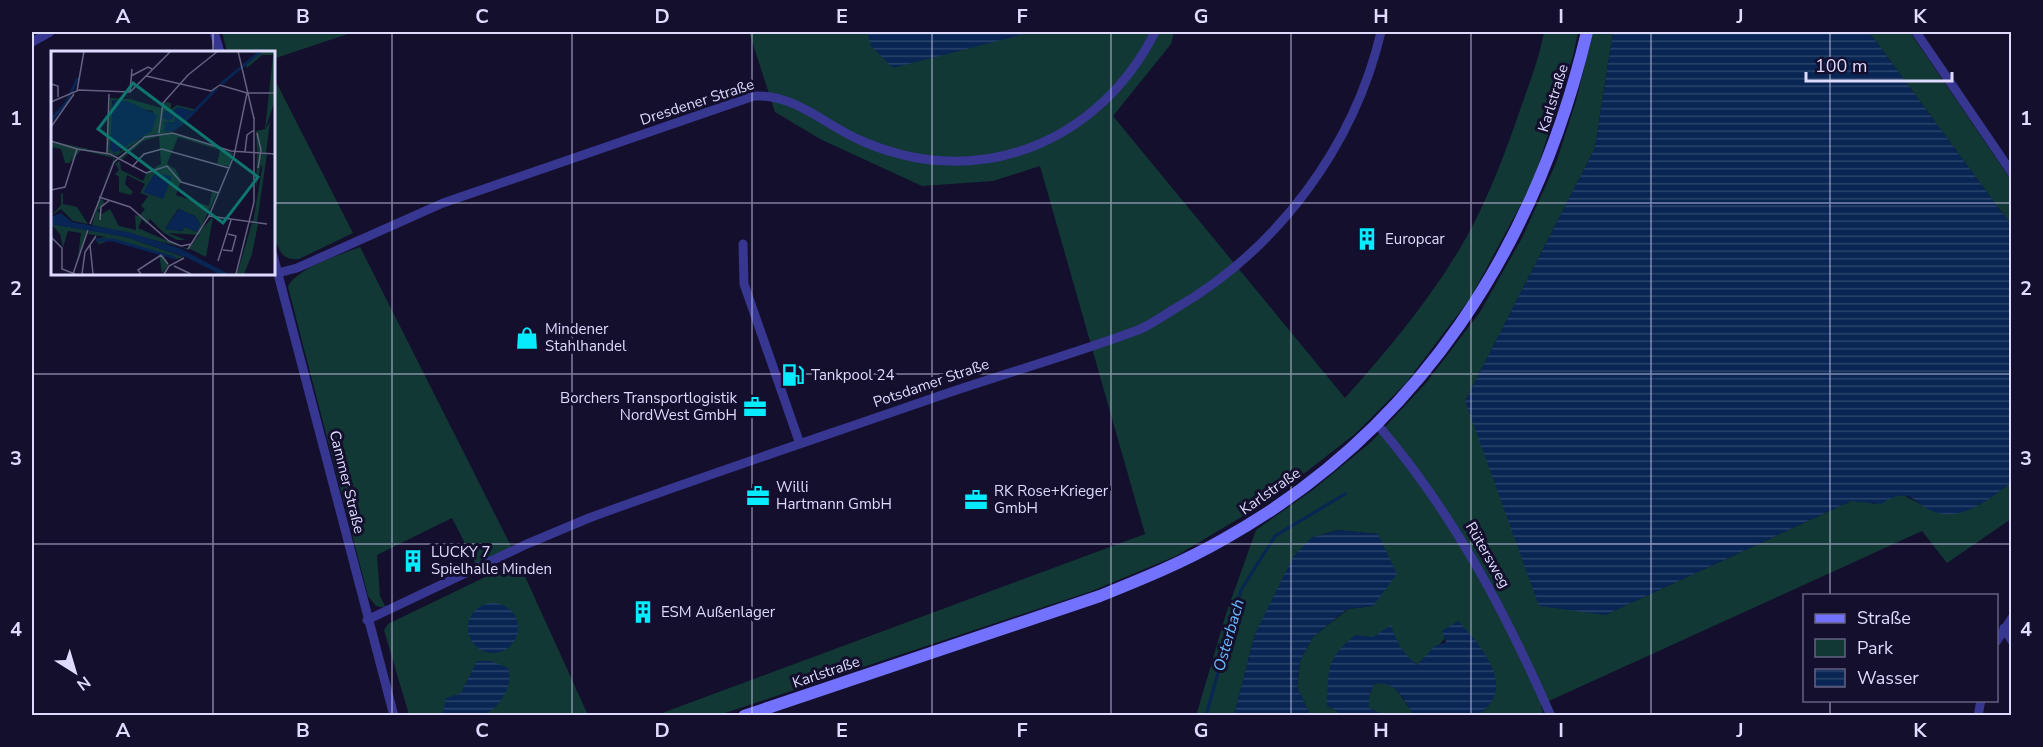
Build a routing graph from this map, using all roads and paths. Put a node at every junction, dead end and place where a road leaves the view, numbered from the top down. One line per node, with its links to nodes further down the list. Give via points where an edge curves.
1 (50, 32): 7 (street)
2 (214, 32): 8 (street)
3 (1155, 32): 12 (street, Dresdener Straße, via 1131,72 1090,114 1064,133 1006,156 945,163 894,154 844,133 813,112 781,98 754,96 443,203)
4 (1381, 32): 14 (street, Potsdamer Straße, via 1362,94 1309,187 1266,239 1215,283 1139,329)
5 (1587, 32): 13 (street, Karlstraße, via 1565,113 1516,233 1458,331)
6 (1916, 32): 9 (street)
7 (32, 42)
8 (220, 51)
9 (2012, 173)
10 (743, 244): 14 (street, via 744,284)
11 (274, 259): 12 (street, Cammer Straße)
12 (278, 273): 16 (street, Cammer Straße)
13 (1377, 424): 21 (street, Karlstraße, via 1291,496 1189,558 1100,596); 22 (street, Rütersweg, via 1454,524 1496,598)
14 (800, 444): 16 (street, Potsdamer Straße, via 589,518)
15 (2012, 618): 17 (street)
16 (368, 620): 20 (street, Cammer Straße)
17 (2004, 628): 18 (street); 19 (street)
18 (1998, 638)
19 (2012, 641)
20 (394, 716)
21 (744, 716)
22 (1551, 716)

